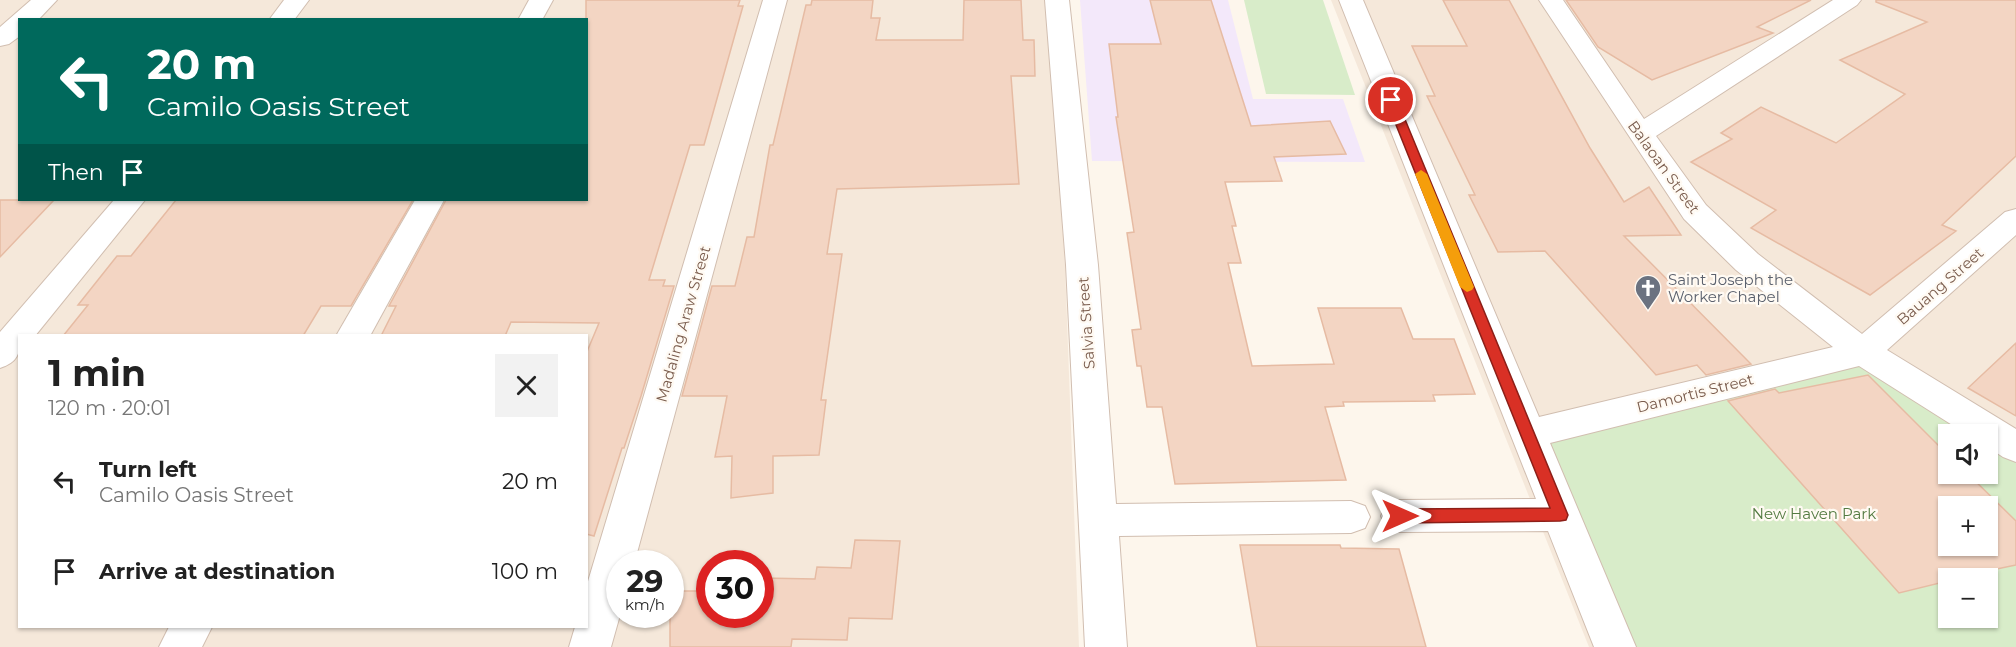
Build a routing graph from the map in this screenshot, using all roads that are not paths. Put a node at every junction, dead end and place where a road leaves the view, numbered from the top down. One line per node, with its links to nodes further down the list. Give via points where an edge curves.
1 (45, 0): 9 (street)
2 (297, 0): 10 (street)
3 (541, 0): 11 (street)
4 (775, 0): 31 (street, Madaling Araw Street)
5 (1057, 0): 28 (street, Salvia Street, via 1082,265)
6 (1351, 0): 23 (street)
7 (1551, 0): 14 (street, Balaoan Street)
8 (1849, 0): 14 (street)
9 (25, 18)
10 (283, 18)
11 (531, 18)
12 (18, 24): 13 (street)
13 (0, 39)
14 (1640, 134): 21 (street, Balaoan Street, via 1695,212 1747,262)
15 (129, 201): 19 (street)
16 (428, 201): 20 (street)
17 (2016, 219): 21 (street, Bauang Street)
18 (18, 334): 22 (street)
19 (18, 334)
20 (354, 334)
21 (1863, 352): 23 (street, Damortis Street); 24 (street, Balaoan Street)
22 (0, 356)
23 (1527, 434): 25 (street)
24 (2016, 447)
25 (1560, 515): 26 (street); 33 (street)
26 (1400, 516)
27 (1352, 517): 28 (street)
28 (1099, 520): 32 (street, Salvia Street)
29 (190, 628): 30 (street)
30 (180, 647)
31 (590, 647)
32 (1106, 647)
33 (1615, 647)

